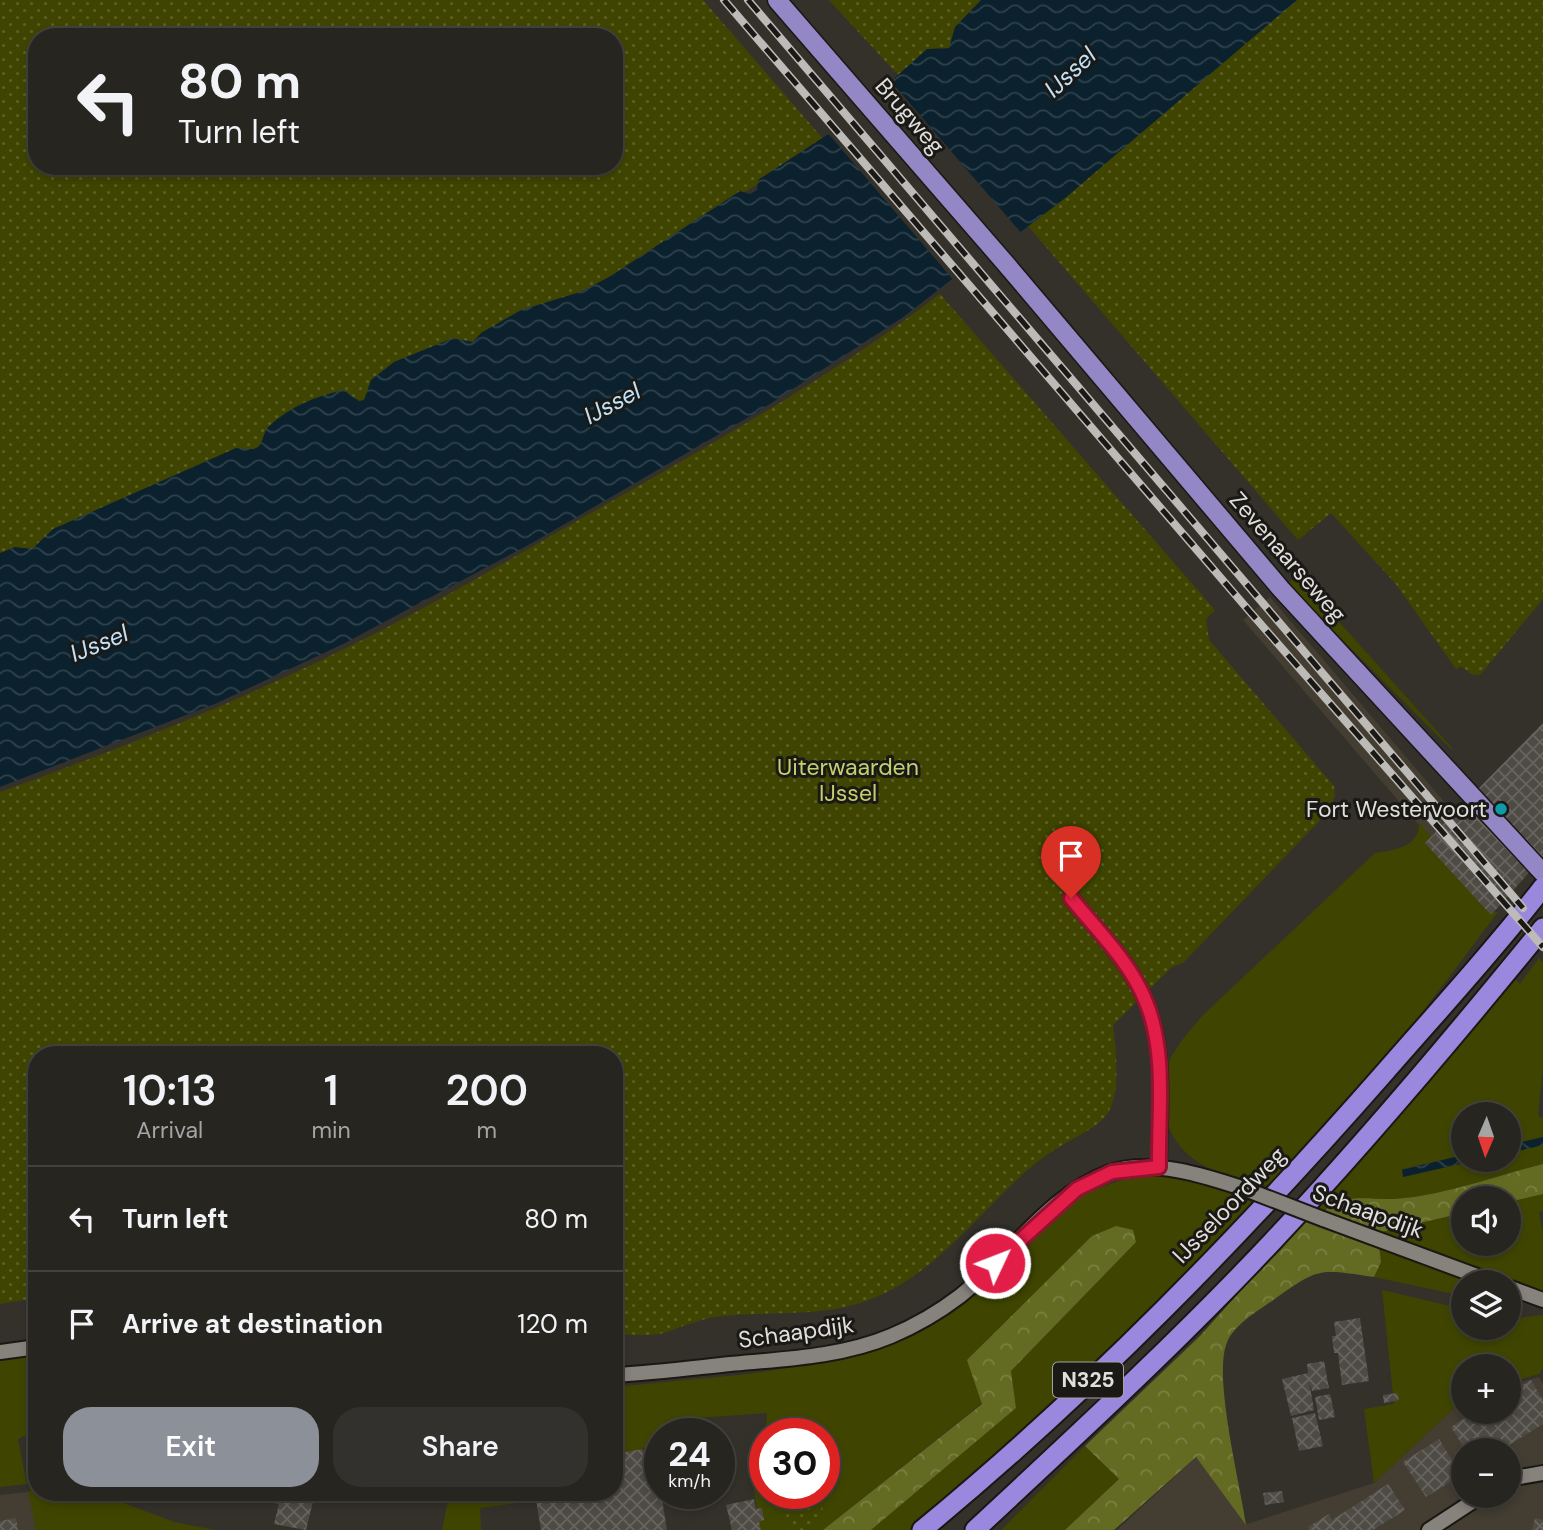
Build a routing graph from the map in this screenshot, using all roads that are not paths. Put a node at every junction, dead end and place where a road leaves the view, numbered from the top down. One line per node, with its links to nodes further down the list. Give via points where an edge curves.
1 (777, 0): 2 (main road, Brugweg)
2 (1006, 264): 3 (main road, Zevenaarseweg, via 1281,589)
3 (1538, 868)
4 (1543, 887): 17 (highway, IJsseloordweg / N325, via 1503,940 1249,1225 973,1488)
5 (1071, 898): 7 (street, via 1126,966 1146,1001 1157,1036)
6 (1543, 928): 18 (highway, N325, via 1431,1063 1270,1244)
7 (1159, 1167): 8 (street, Schaapdijk, bridge, via 1245,1189); 13 (street, Schaapdijk, via 1112,1172 1077,1189 961,1295 921,1321 862,1347)
8 (1461, 1270)
9 (1521, 1292): 10 (street)
10 (1543, 1300)
11 (28, 1348): 12 (street)
12 (0, 1352)
13 (623, 1374)
14 (1543, 1472): 15 (street)
15 (1521, 1476)
16 (1463, 1508): 19 (street)
17 (922, 1530)
18 (975, 1530)
19 (1429, 1530)

